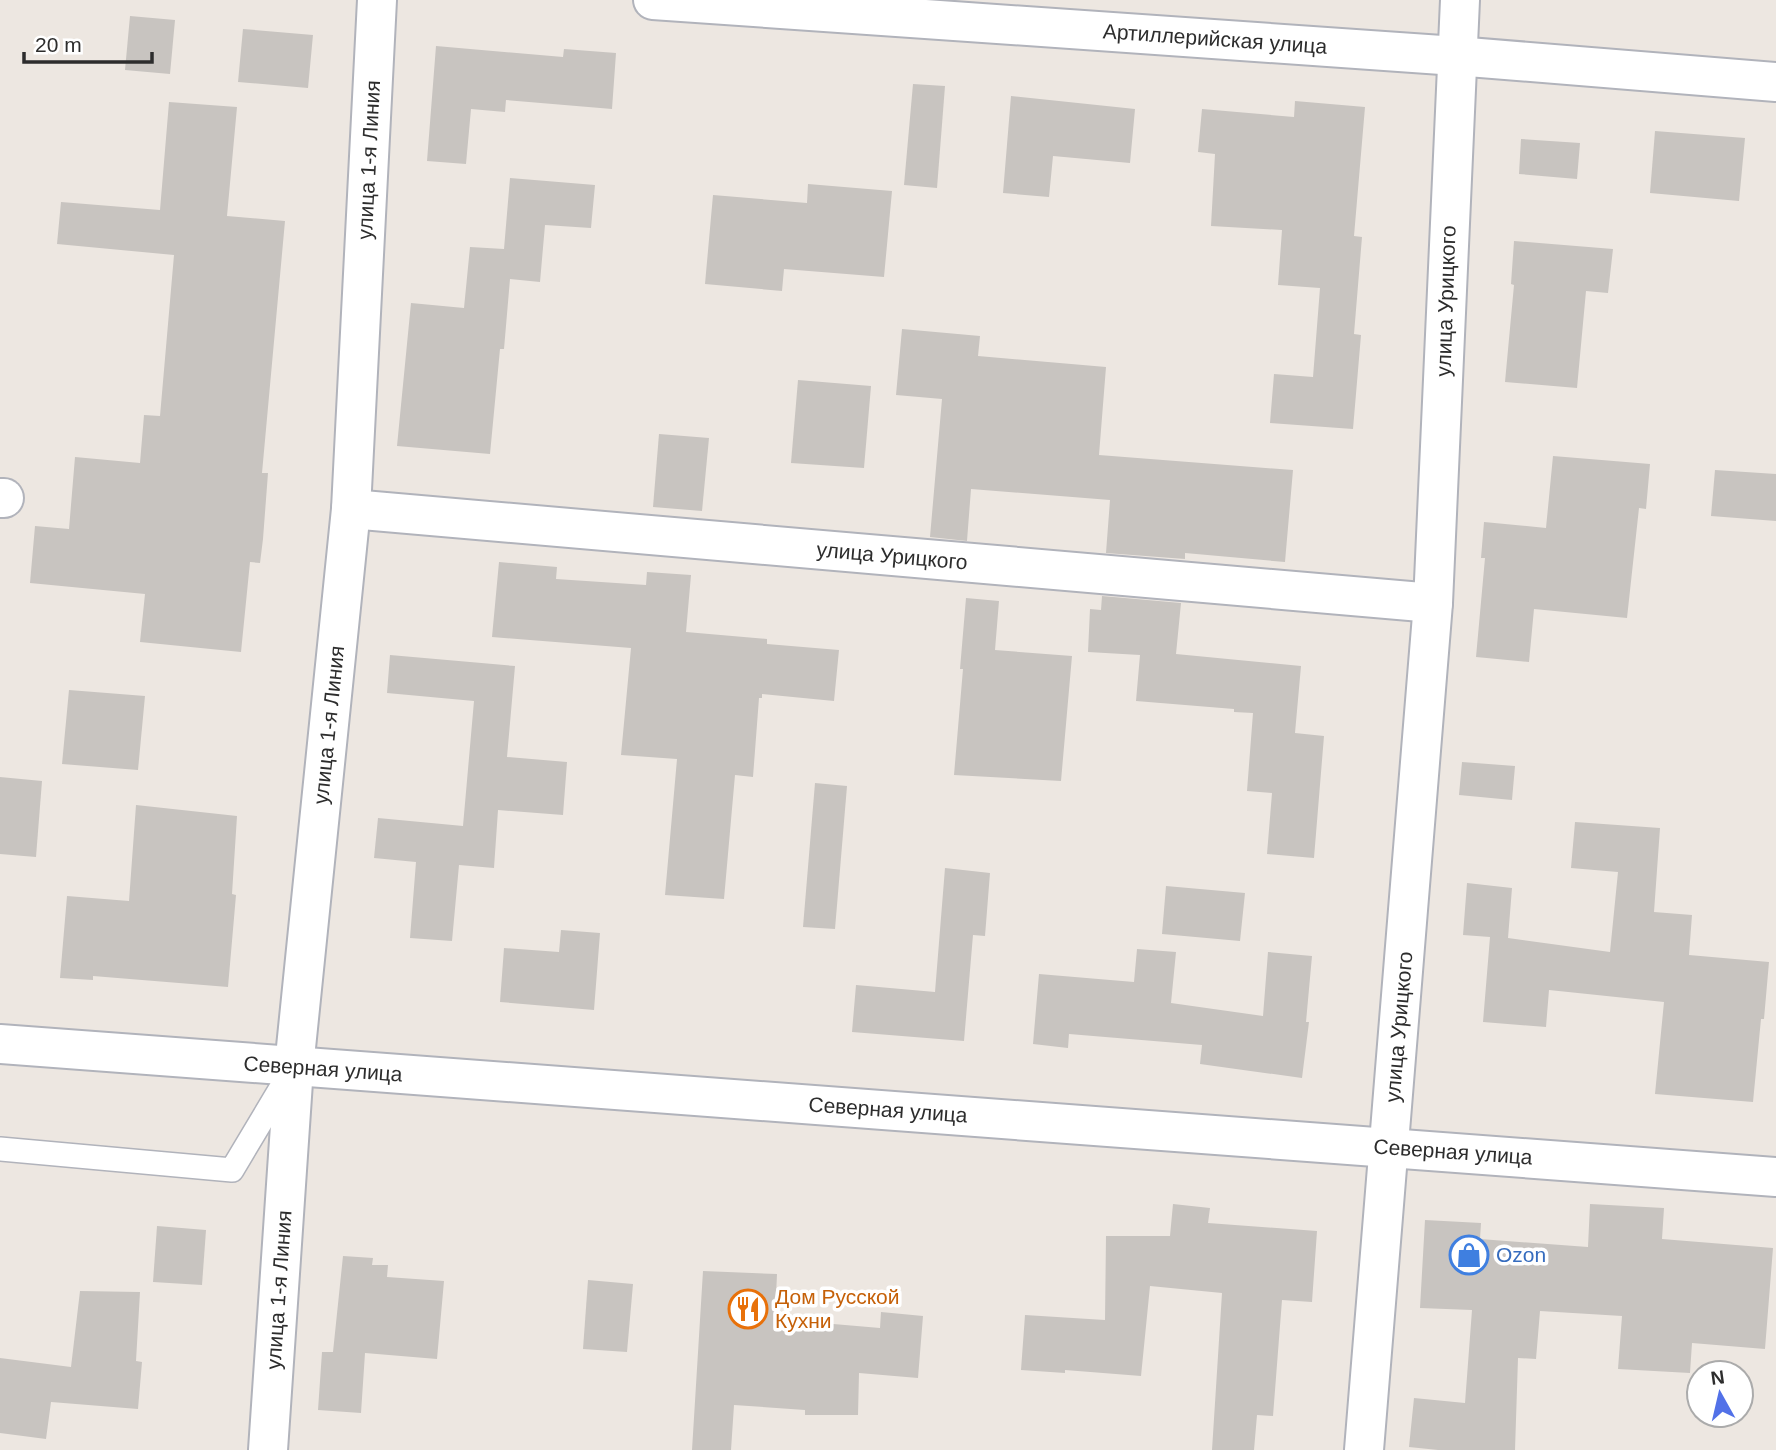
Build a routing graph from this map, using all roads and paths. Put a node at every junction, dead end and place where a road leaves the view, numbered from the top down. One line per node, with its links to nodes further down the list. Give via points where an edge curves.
1 (377, 0): 6 (street, улица 1-я Линия)
2 (653, 0): 4 (street, Артиллерийская улица)
3 (1460, 0): 4 (street, улица Урицкого)
4 (1456, 56): 5 (street, Артиллерийская улица); 7 (street, улица Урицкого)
5 (1776, 82)
6 (351, 509): 7 (street, улица Урицкого); 9 (street, улица 1-я Линия)
7 (1433, 603): 10 (street, улица Урицкого)
8 (0, 1044): 9 (street, Северная улица)
9 (294, 1067): 10 (street, Северная улица); 11 (lane, via 232,1170); 13 (street, улица 1-я Линия)
10 (1389, 1147): 12 (street, Северная улица); 14 (street, улица Урицкого)
11 (0, 1149)
12 (1776, 1177)
13 (268, 1450)
14 (1364, 1450)

